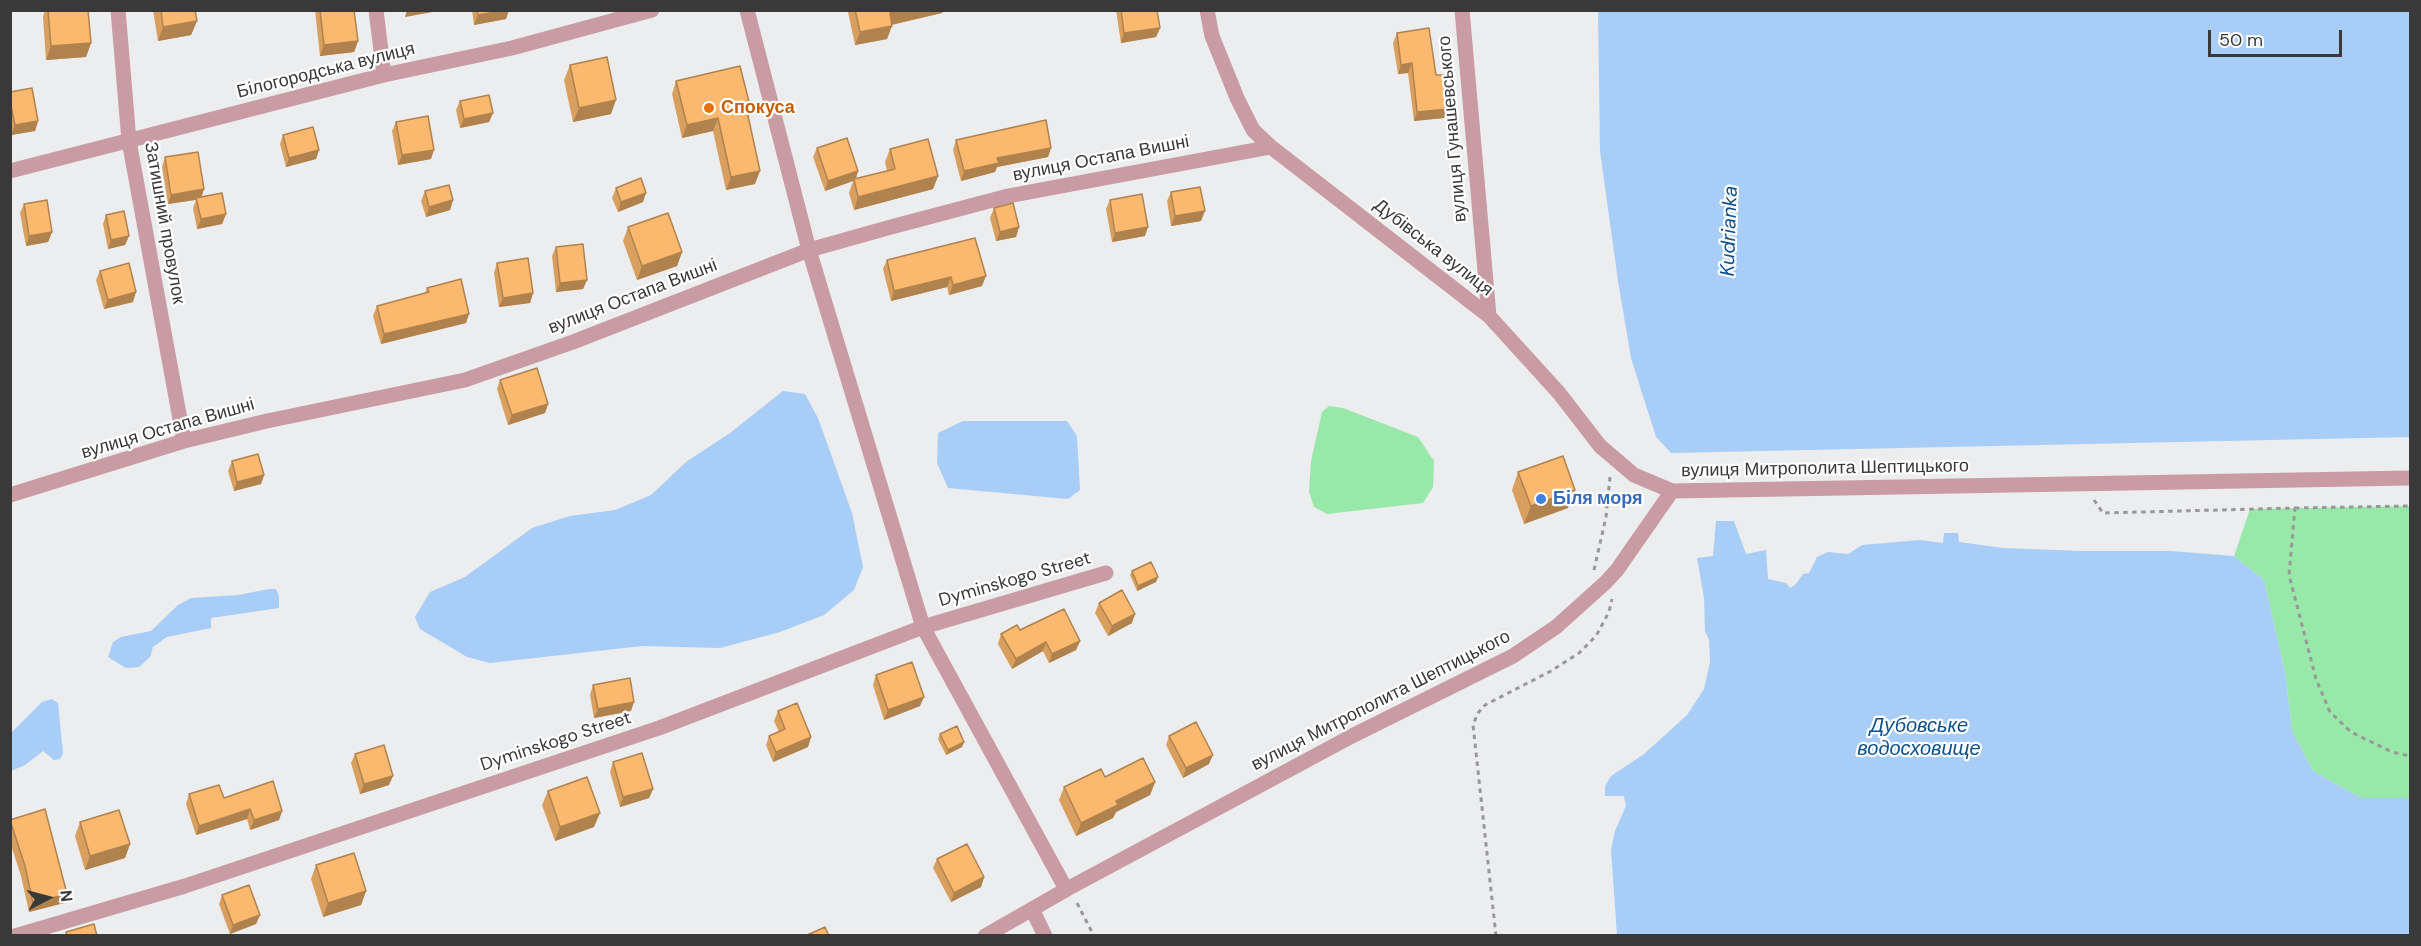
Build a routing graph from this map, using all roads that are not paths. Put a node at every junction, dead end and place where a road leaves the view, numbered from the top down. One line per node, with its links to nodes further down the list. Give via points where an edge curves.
1 (118, 10): 8 (street, Затишний провулок)
2 (376, 10): 7 (street)
3 (652, 10): 7 (street, Білогородська вулиця, via 512,48)
4 (747, 10): 11 (street)
5 (1207, 10): 9 (street, Дубівська вулиця, via 1212,36 1237,98 1253,130)
6 (1462, 10): 12 (street, вулиця Гунашевського)
7 (384, 75): 8 (street, Білогородська вулиця)
8 (129, 141): 10 (street, Білогородська вулиця); 13 (street, Затишний провулок)
9 (1271, 147): 11 (street, вулиця Остапа Вишні, via 1008,196); 12 (street, Дубівська вулиця)
10 (10, 171)
11 (810, 250): 13 (street, вулиця Остапа Вишні, via 465,380); 18 (street)
12 (1489, 316): 15 (street, Дубівська вулиця, via 1559,393 1600,446 1634,475)
13 (184, 441): 16 (street, вулиця Остапа Вишні)
14 (2410, 478): 15 (street, вулиця Митрополита Шептицького)
15 (1672, 491): 19 (street, вулиця Митрополита Шептицького, via 1617,570 1556,627 1513,656 1352,736)
16 (10, 495)
17 (1106, 573): 18 (street, Dyminskogo Street)
18 (923, 627): 19 (street); 21 (street, Dyminskogo Street, via 660,728 185,886)
19 (1068, 889): 20 (street, вулиця Митрополита Шептицького)
20 (1032, 909): 22 (street, вулиця Митрополита Шептицького); 23 (street)
21 (15, 936)
22 (985, 936)
23 (1045, 936)

